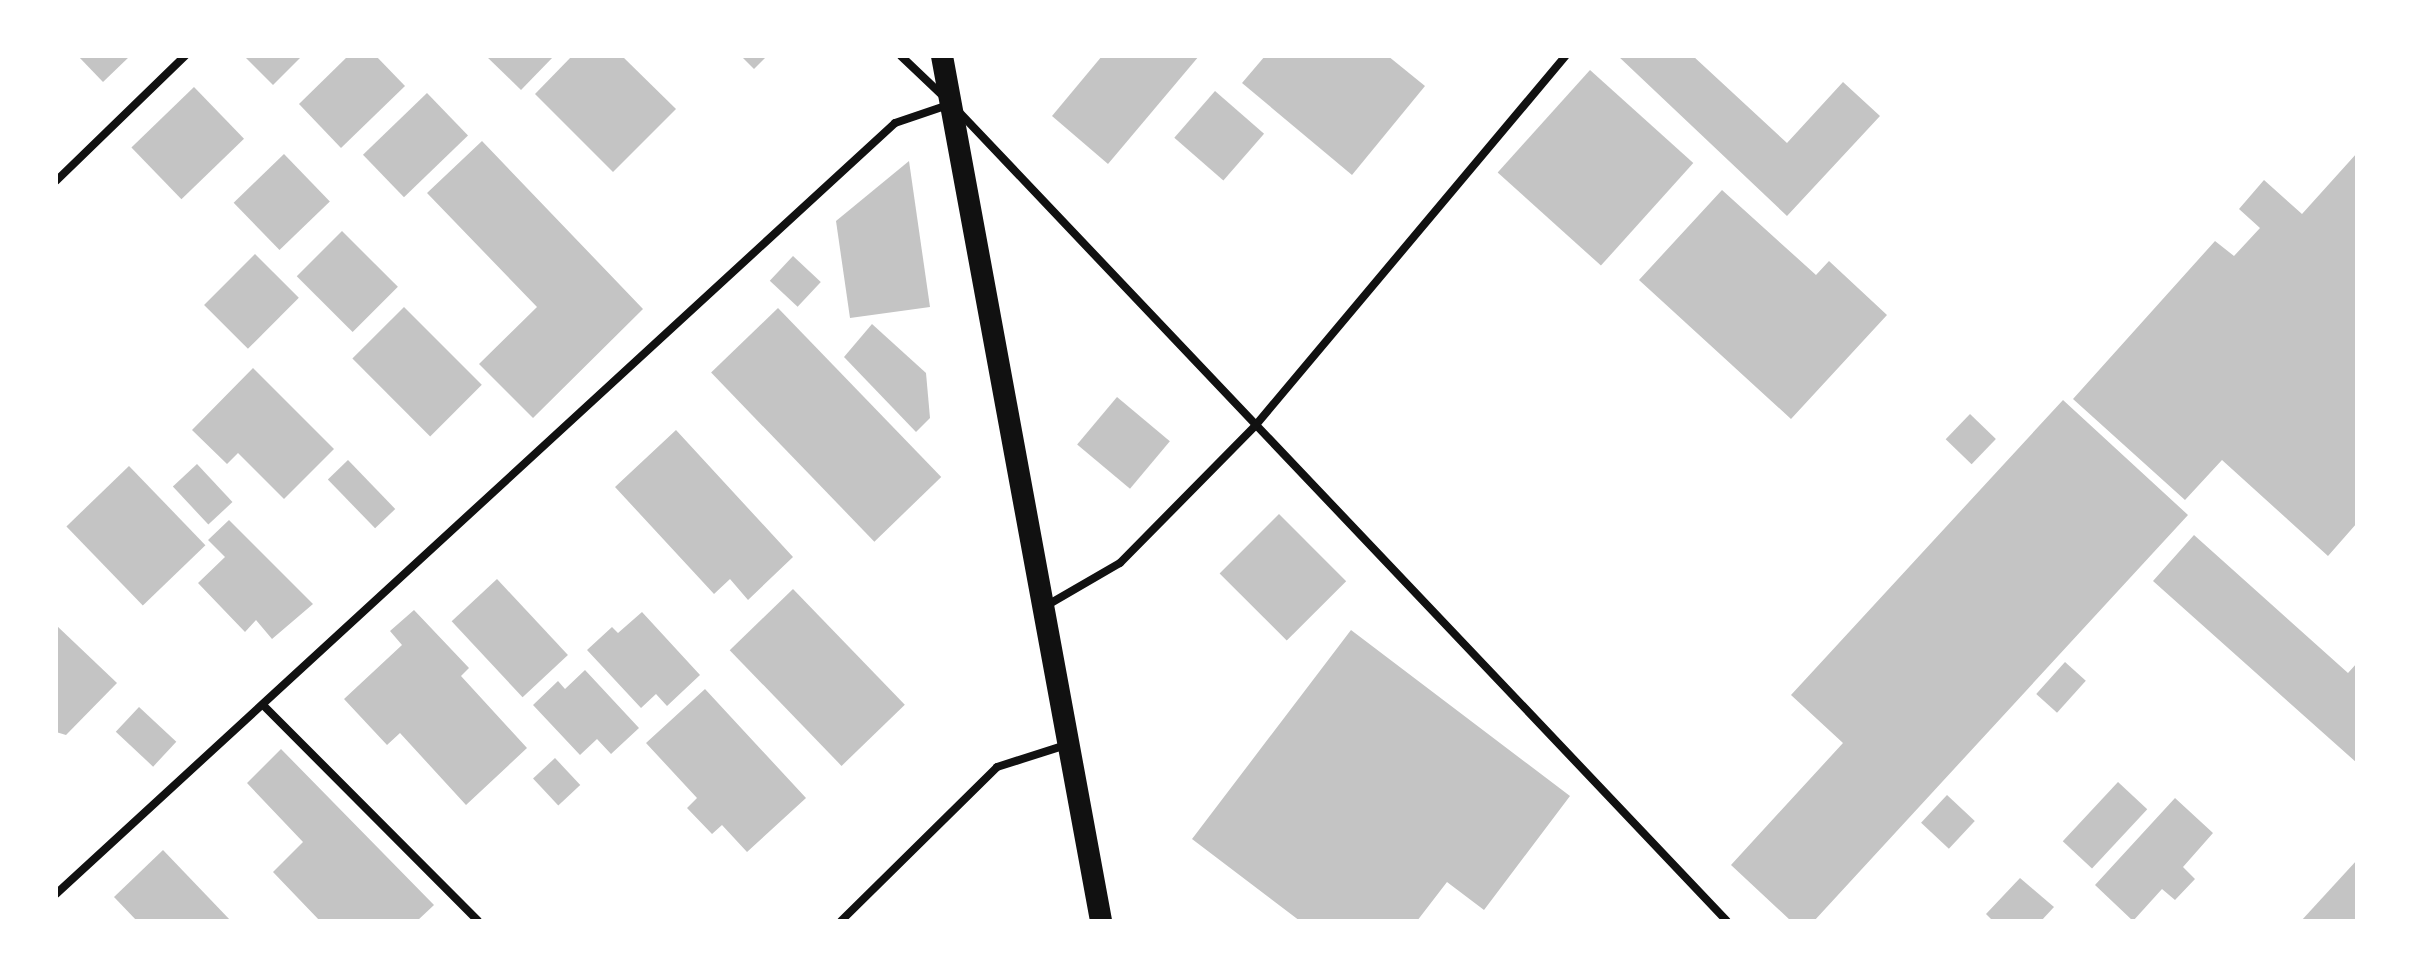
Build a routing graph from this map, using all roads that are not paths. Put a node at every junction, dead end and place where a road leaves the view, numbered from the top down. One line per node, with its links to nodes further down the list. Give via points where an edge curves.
1 (185, 56): 6 (street)
2 (901, 56): 5 (street)
3 (942, 56): 5 (highway)
4 (1565, 56): 7 (street)
5 (951, 104): 7 (street); 8 (highway); 9 (street, via 895,123)
6 (56, 181)
7 (1255, 426): 8 (street, via 1120,563); 15 (street)
8 (1044, 607): 10 (highway)
9 (264, 706): 11 (street); 12 (street)
10 (1069, 744): 13 (street, via 997,767); 14 (highway)
11 (56, 894)
12 (478, 921)
13 (841, 921)
14 (1101, 921)
15 (1727, 921)

